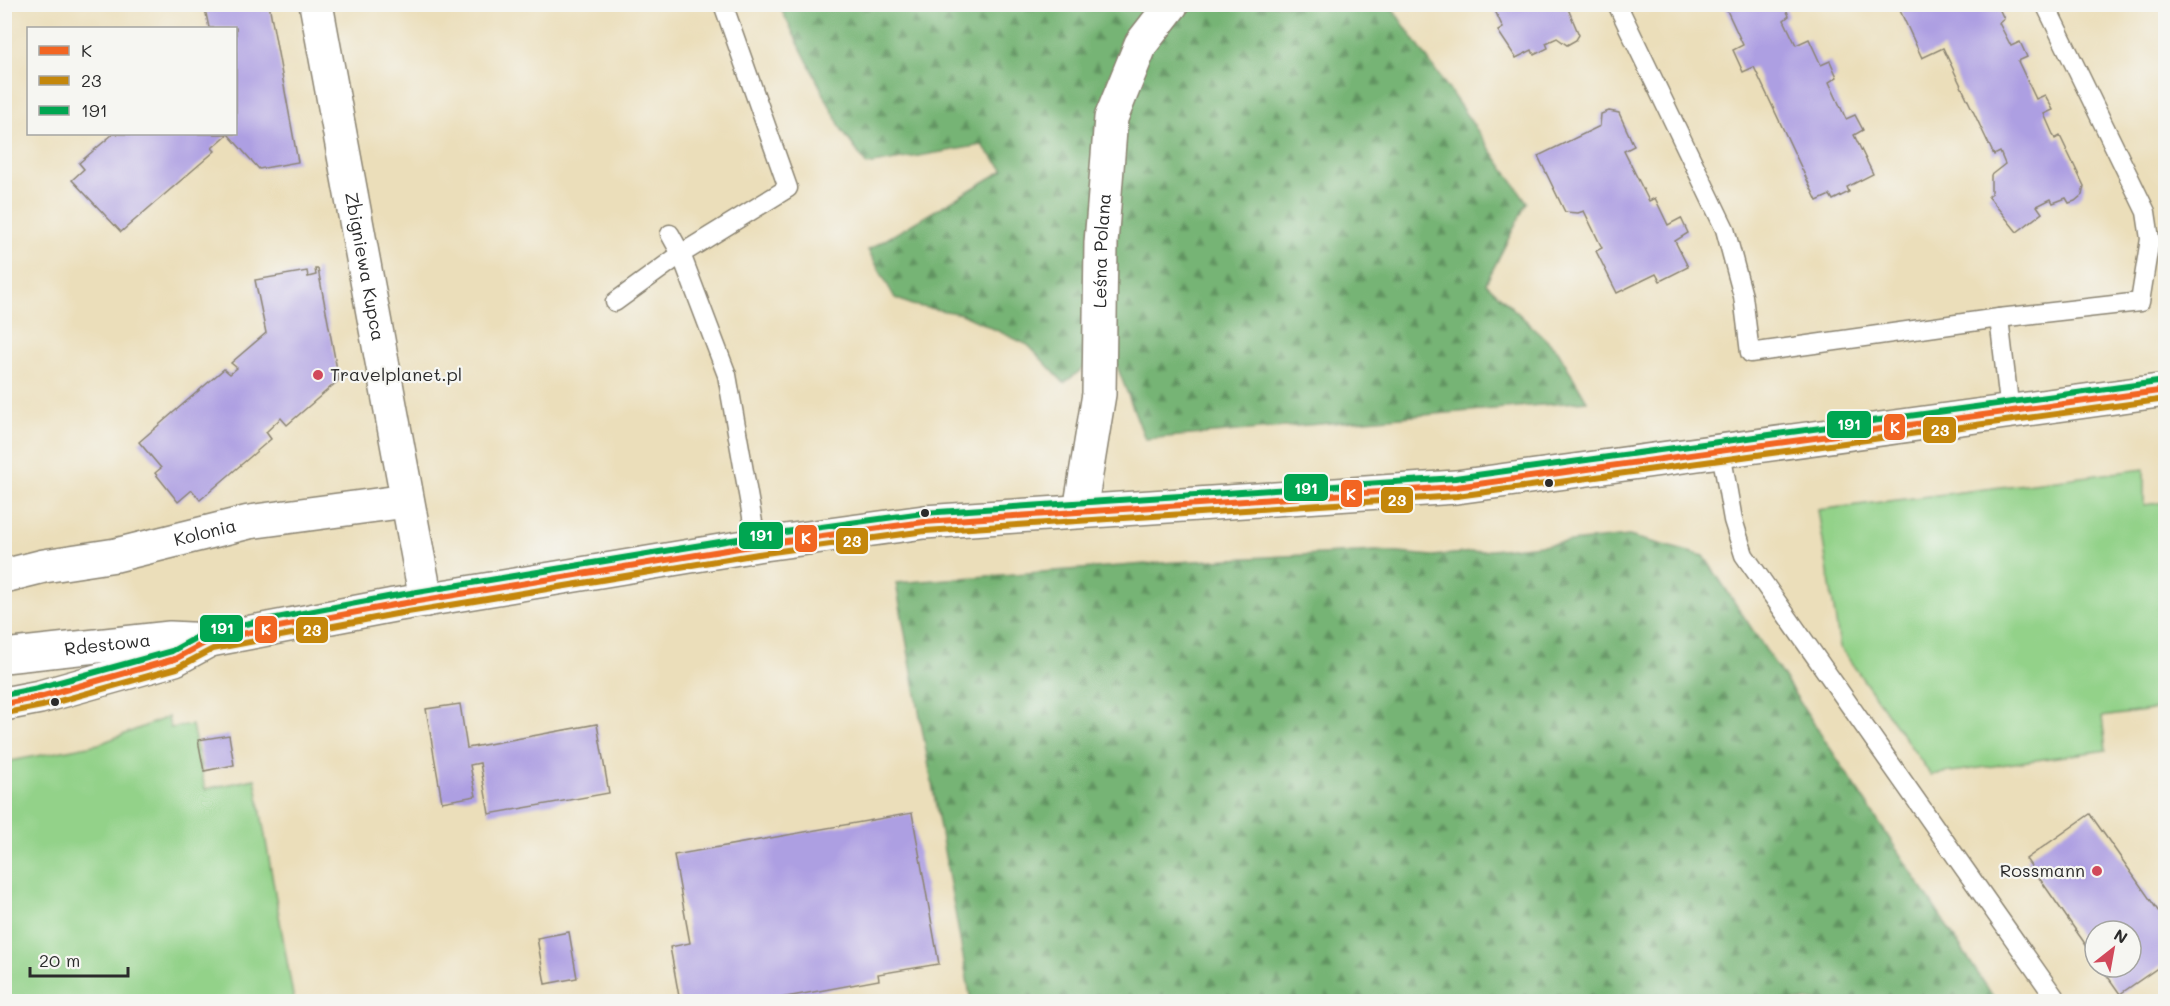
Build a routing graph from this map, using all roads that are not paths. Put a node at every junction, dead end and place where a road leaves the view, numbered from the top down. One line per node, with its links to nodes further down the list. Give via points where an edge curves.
1 (316, 4): 13 (street, Zbigniewa Kupca)
2 (723, 4): 7 (lane, via 788,188)
3 (1172, 4): 14 (street, Leśna Polana, via 1141,44 1111,118 1101,243 1099,394)
4 (1617, 4): 9 (lane, via 1725,229 1743,296 1750,353)
5 (2045, 4): 9 (lane, via 2146,212 2148,249 2140,302)
6 (670, 234): 7 (lane)
7 (681, 254): 8 (lane); 15 (lane, via 727,375)
8 (615, 302)
9 (1999, 318): 11 (lane)
10 (2166, 390): 11 (street, Rdestowa)
11 (2010, 411): 12 (street, Rdestowa)
12 (1721, 452): 14 (street, Rdestowa, via 1456,487); 21 (lane, via 1733,520 1744,555)
13 (407, 501): 16 (street, Kolonia, via 249,522 116,555); 17 (street, Zbigniewa Kupca)
14 (1080, 511): 15 (street, Rdestowa, via 924,522)
15 (757, 545): 17 (street, Rdestowa)
16 (4, 576)
17 (426, 600): 18 (street, Rdestowa)
18 (210, 640): 19 (street, Rdestowa, via 170,638); 20 (street, Rdestowa, via 175,659)
19 (4, 656)
20 (4, 704)
21 (2058, 1002)

